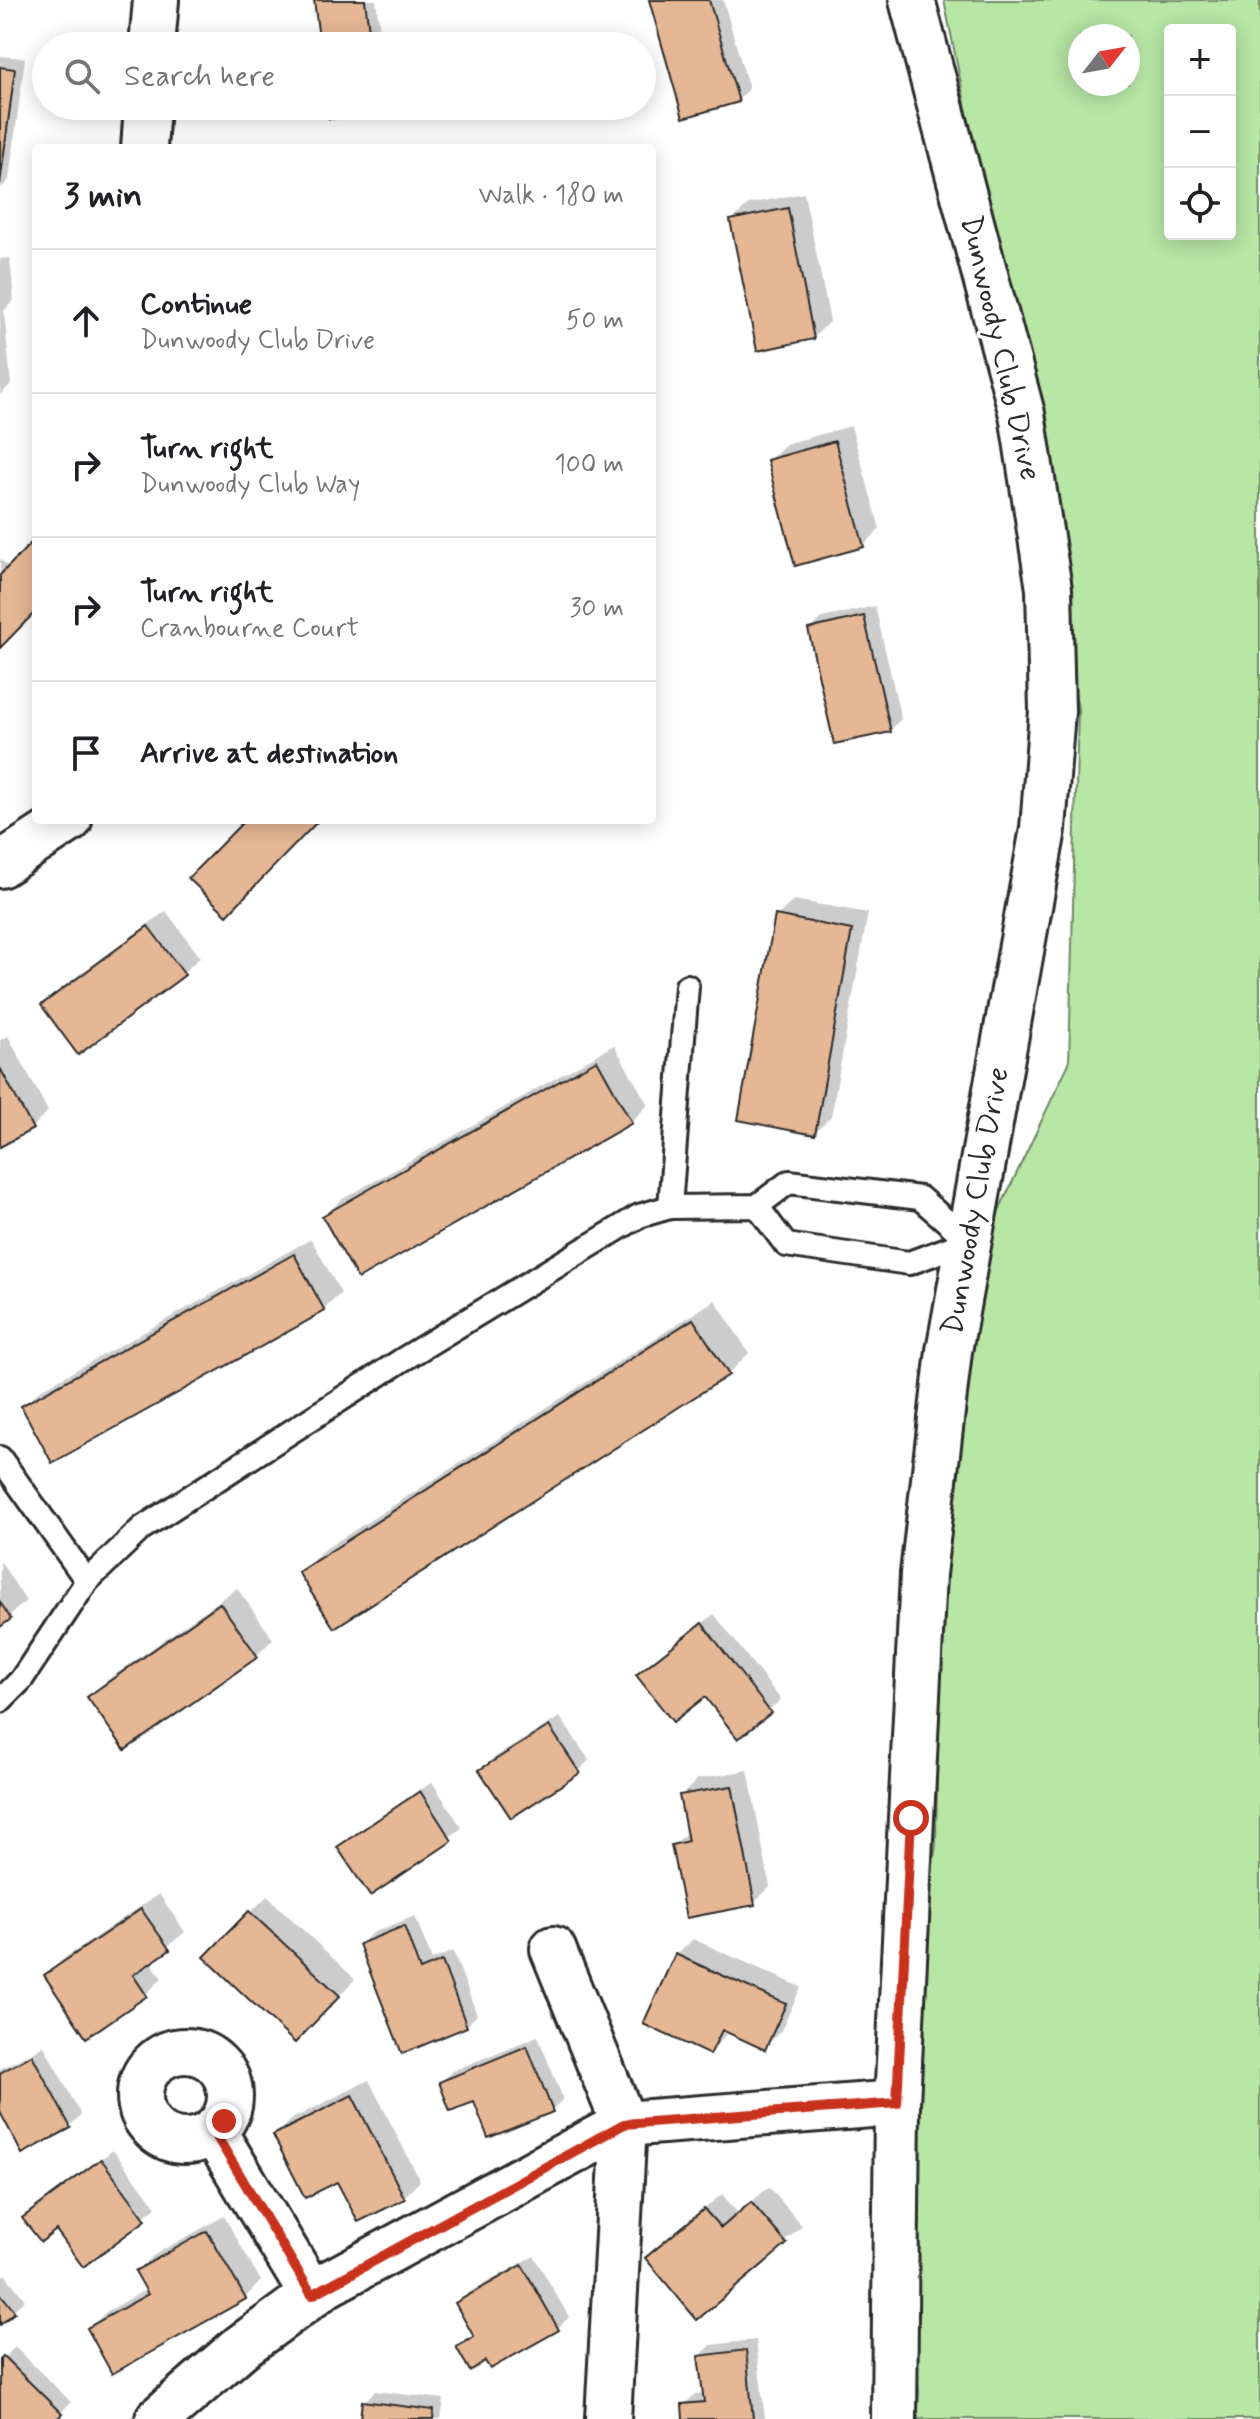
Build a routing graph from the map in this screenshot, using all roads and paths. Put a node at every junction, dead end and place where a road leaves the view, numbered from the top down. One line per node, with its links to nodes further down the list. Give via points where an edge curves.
1 (156, 0): 3 (street)
2 (912, 0): 11 (street, Dunwoody Club Drive, via 1022,414 1049,589 1052,711 1043,829)
3 (153, 32)
4 (146, 120): 5 (street)
5 (144, 144)
6 (63, 824): 7 (street)
7 (0, 865)
8 (687, 986): 10 (lane)
9 (757, 1206): 10 (lane); 11 (lane, via 786,1245 909,1263); 11 (lane, via 789,1182 920,1198)
10 (670, 1207): 13 (lane, via 639,1216 402,1360 142,1528)
11 (969, 1241): 16 (street, Dunwoody Club Drive, via 949,1351 923,1574)
12 (0, 1458): 13 (lane)
13 (87, 1581): 14 (lane, via 21,1680)
14 (0, 1701)
15 (553, 1949): 17 (street)
16 (897, 2103): 17 (street); 22 (street, Dunwoody Club Drive)
17 (624, 2124): 19 (street); 21 (street)
18 (214, 2132): 19 (street)
19 (312, 2295): 20 (street, via 241,2347)
20 (158, 2419)
21 (608, 2419)
22 (894, 2419)

